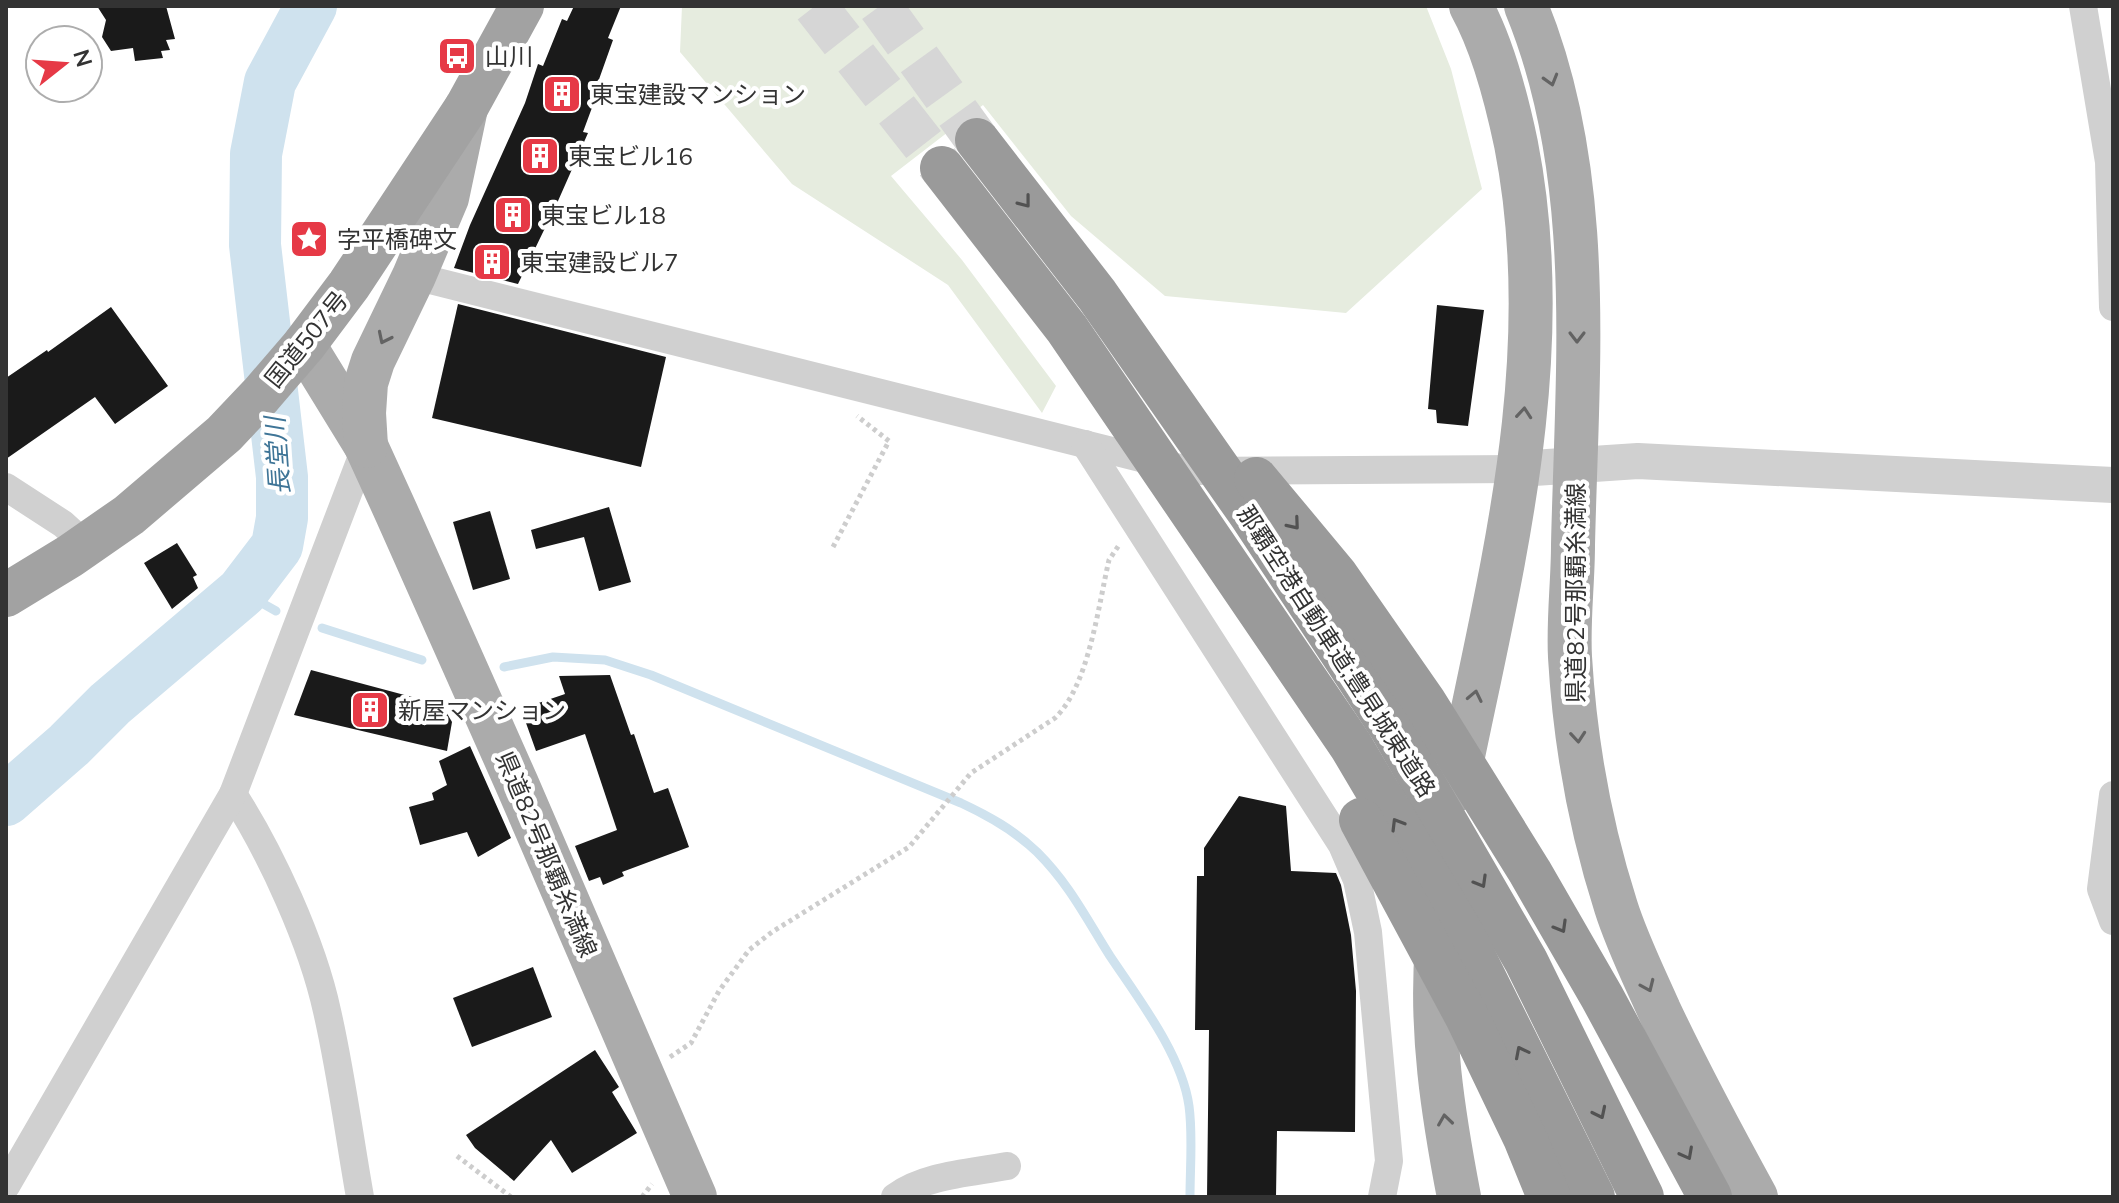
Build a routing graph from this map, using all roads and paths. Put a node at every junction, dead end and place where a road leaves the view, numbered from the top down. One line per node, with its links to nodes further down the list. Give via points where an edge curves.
1 (522, 6): 5 (highway, 国道507号)
2 (1471, 6): 17 (main road, one-way to 2, via 1532,317 1524,186 1508,103)
3 (1526, 6): 16 (main road, 県道82号那覇糸満線, one-way to 16, via 1553,81 1570,177 1577,262)
4 (2083, 6): 10 (street, via 2109,162)
5 (466, 108): 8 (main road, via 447,198); 12 (highway, 国道507号)
6 (977, 140): 9 (highway, 那覇空港自動車道;豊見城東道路, one-way to 9, bridge)
7 (942, 168): 11 (highway, 那覇空港自動車道;豊見城東道路, bridge)
8 (414, 276): 13 (street); 15 (main road, one-way to 15, via 366,383)
9 (1097, 295): 39 (highway, 那覇空港自動車道;豊見城東道路, one-way to 39, bridge, via 1392,729 1526,961); 40 (highway, one-way to 40, bridge, via 1336,575 1425,703 1602,997)
10 (2113, 307)
11 (1067, 329): 37 (highway, bridge, via 1369,834 1467,1017); 38 (highway, 那覇空港自動車道;豊見城東道路, one-way to 11, bridge, via 1464,937 1351,746)
12 (302, 348): 15 (main road, 県道82号那覇糸満線); 21 (highway, 国道507号, via 224,434)
13 (835, 382): 14 (street); 22 (path, via 830,396 889,441)
14 (1085, 444): 17 (street, via 1192,471); 20 (street)
15 (366, 446): 24 (street); 27 (main road, 県道82号那覇糸満線)
16 (1574, 465): 17 (street); 18 (street, via 1638,461); 41 (main road, 県道82号那覇糸満線, one-way to 41, via 1570,654 1579,750 1596,840 1645,979 1696,1088)
17 (1519, 469): 36 (main road, one-way to 17, via 1435,1047 1435,965 1445,844)
18 (2113, 485)
19 (6, 487): 21 (street)
20 (1137, 525): 27 (path, via 1109,560 1081,676 1067,707 971,773 909,847 749,950 691,1043); 35 (street, via 1342,845 1357,880 1368,932 1389,1161)
21 (86, 545): 23 (highway, 国道507号)
22 (833, 547)
23 (6, 595)
24 (233, 794): 30 (street); 31 (street, via 257,831 309,950 327,1009)
25 (2113, 795): 26 (street, via 2101,889)
26 (2113, 921)
27 (643, 1075): 33 (main road, 県道82号那覇糸満線)
28 (457, 1156): 32 (path)
29 (1007, 1166): 34 (street, via 929,1181)
30 (6, 1186)
31 (360, 1197)
32 (511, 1197)
33 (695, 1197)
34 (895, 1197)
35 (1382, 1197)
36 (1459, 1197)
37 (1549, 1197)
38 (1593, 1197)
39 (1642, 1197)
40 (1710, 1197)
41 (1756, 1197)

